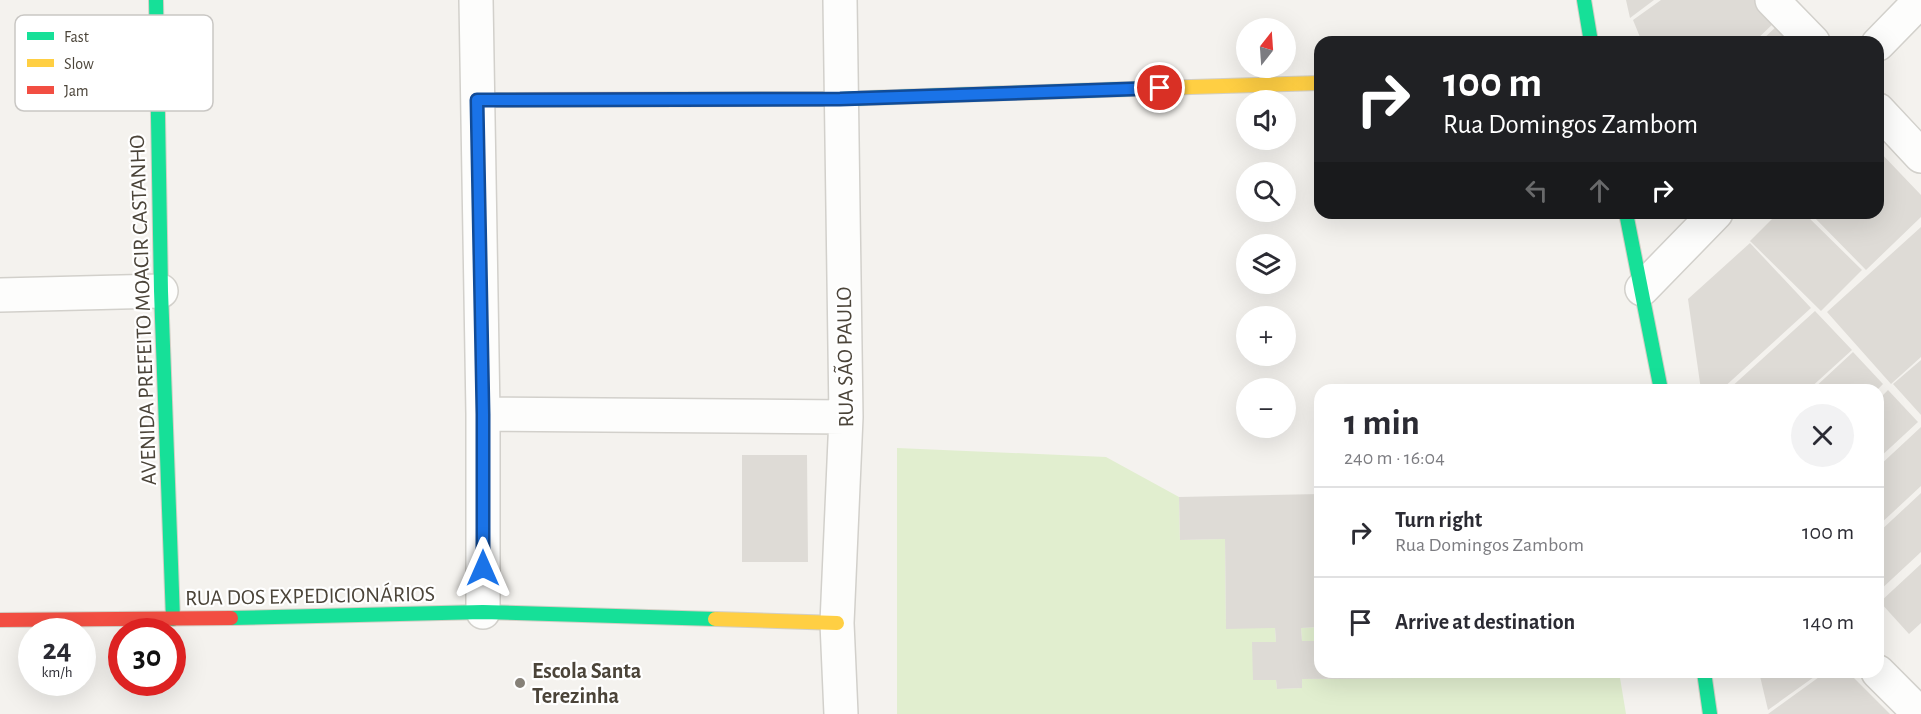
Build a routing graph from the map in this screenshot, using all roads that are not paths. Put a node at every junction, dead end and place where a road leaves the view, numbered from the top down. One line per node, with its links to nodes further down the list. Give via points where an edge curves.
1 (156, 0): 7 (street, AVENIDA PREFEITO MOACIR CASTANHO)
2 (476, 0): 13 (street)
3 (840, 0): 12 (street, RUA SÃO PAULO)
4 (1584, 0): 8 (street)
5 (1772, 0): 9 (street)
6 (1921, 0): 10 (street)
7 (156, 15)
8 (1590, 36)
9 (1807, 36)
10 (1884, 38)
11 (1314, 83): 12 (street)
12 (840, 99): 13 (street); 24 (street, RUA SÃO PAULO)
13 (477, 100): 23 (street)
14 (158, 111): 20 (street, AVENIDA PREFEITO MOACIR CASTANHO)
15 (1884, 116): 16 (street)
16 (1921, 156)
17 (1627, 219): 19 (street)
18 (1710, 219): 19 (street)
19 (1642, 289): 22 (street)
20 (161, 291): 21 (street); 26 (street, AVENIDA PREFEITO MOACIR CASTANHO)
21 (0, 295)
22 (1660, 384)
23 (483, 414): 24 (street); 25 (street)
24 (846, 417): 30 (street, RUA SÃO PAULO)
25 (483, 612): 28 (street, RUA DOS EXPEDICIONÁRIOS); 30 (street, RUA DOS EXPEDICIONÁRIOS)
26 (173, 618)
27 (108, 619): 29 (street, RUA DOS EXPEDICIONÁRIOS)
28 (186, 619)
29 (0, 620)
30 (837, 623): 33 (street, RUA SÃO PAULO)
31 (1705, 678): 34 (street)
32 (1884, 678): 35 (street)
33 (841, 714)
34 (1710, 714)
35 (1920, 714)

